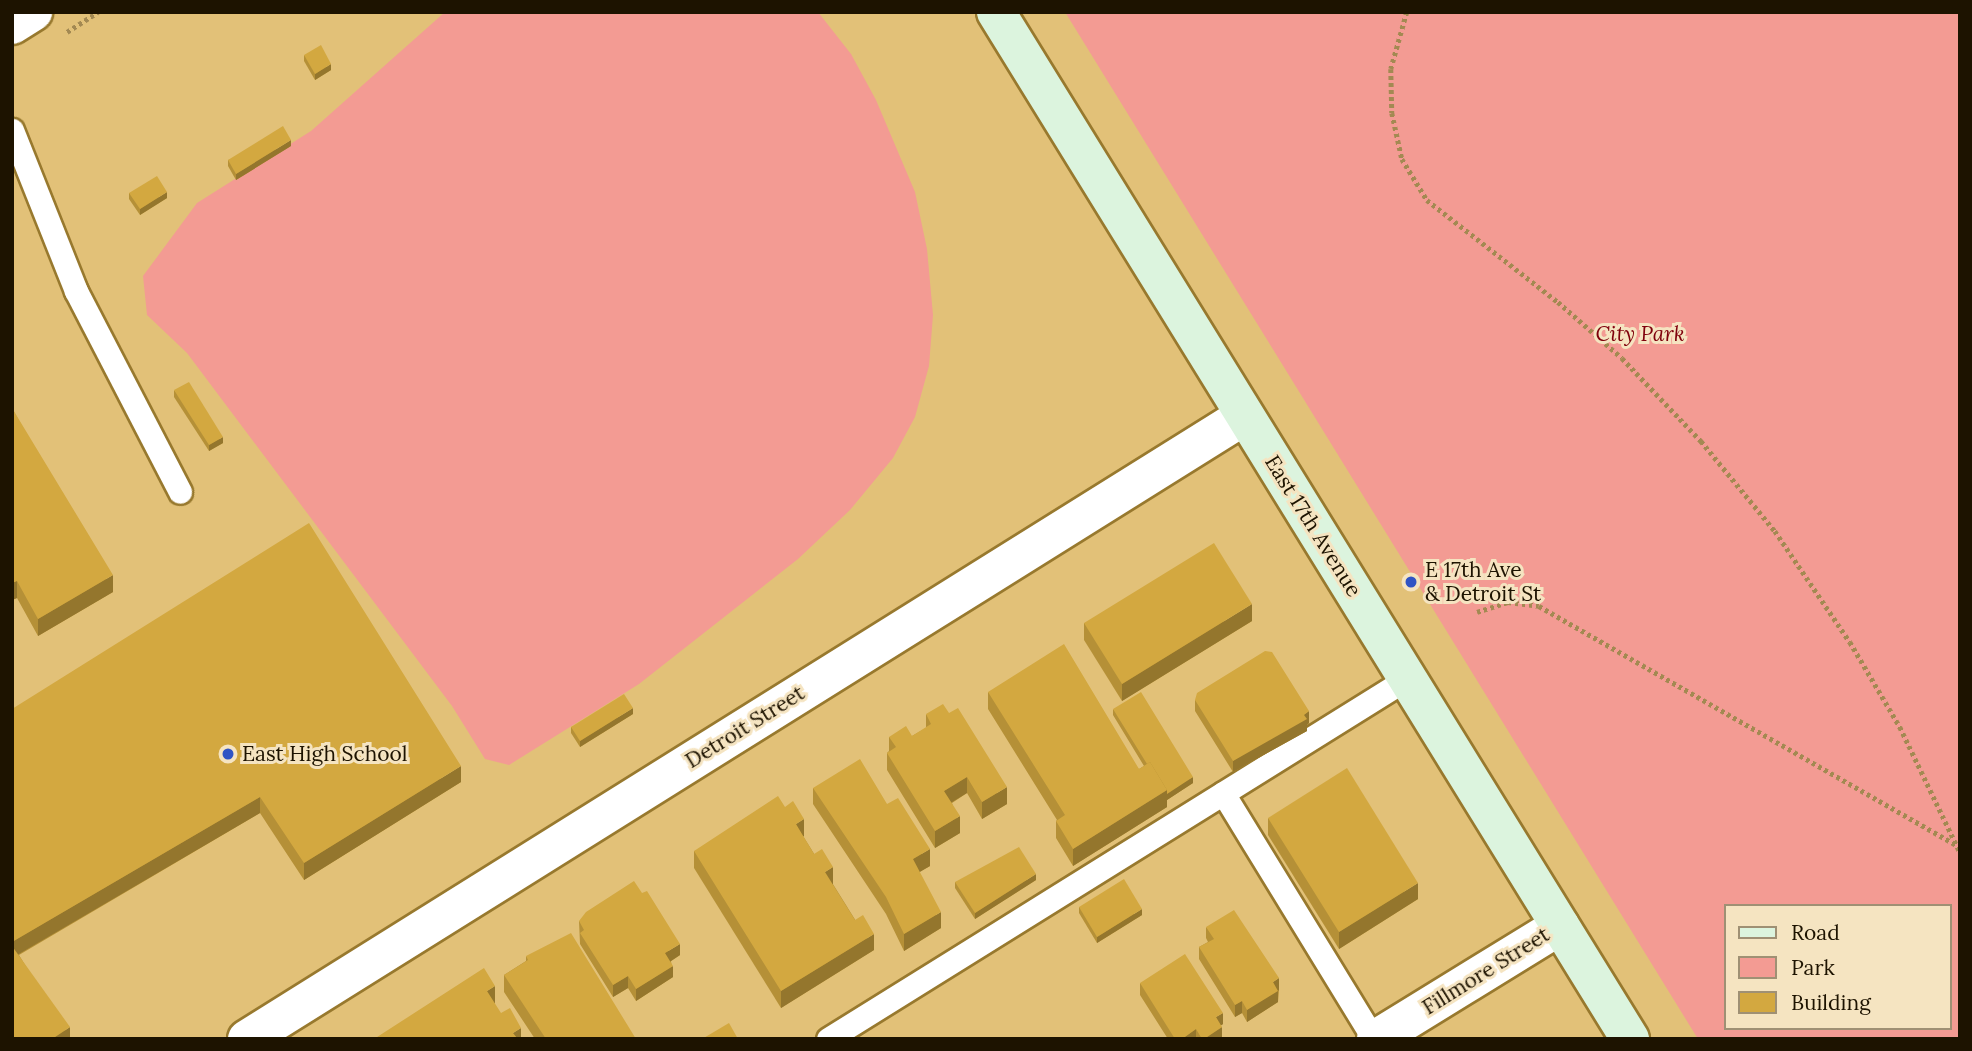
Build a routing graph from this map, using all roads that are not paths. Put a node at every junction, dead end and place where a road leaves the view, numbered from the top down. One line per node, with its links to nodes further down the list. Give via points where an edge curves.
1 (33, 12): 3 (street)
2 (996, 12): 5 (main road, East 17th Avenue)
3 (12, 25)
4 (12, 130): 6 (lane, via 76,290)
5 (1244, 416): 7 (main road, East 17th Avenue); 10 (street, Detroit Street)
6 (180, 492)
7 (1408, 678): 8 (lane); 9 (main road, East 17th Avenue)
8 (1223, 793): 11 (lane); 12 (lane)
9 (1560, 926): 12 (street, Fillmore Street); 13 (main road, East 17th Avenue)
10 (247, 1039)
11 (828, 1039)
12 (1375, 1039)
13 (1630, 1039)

